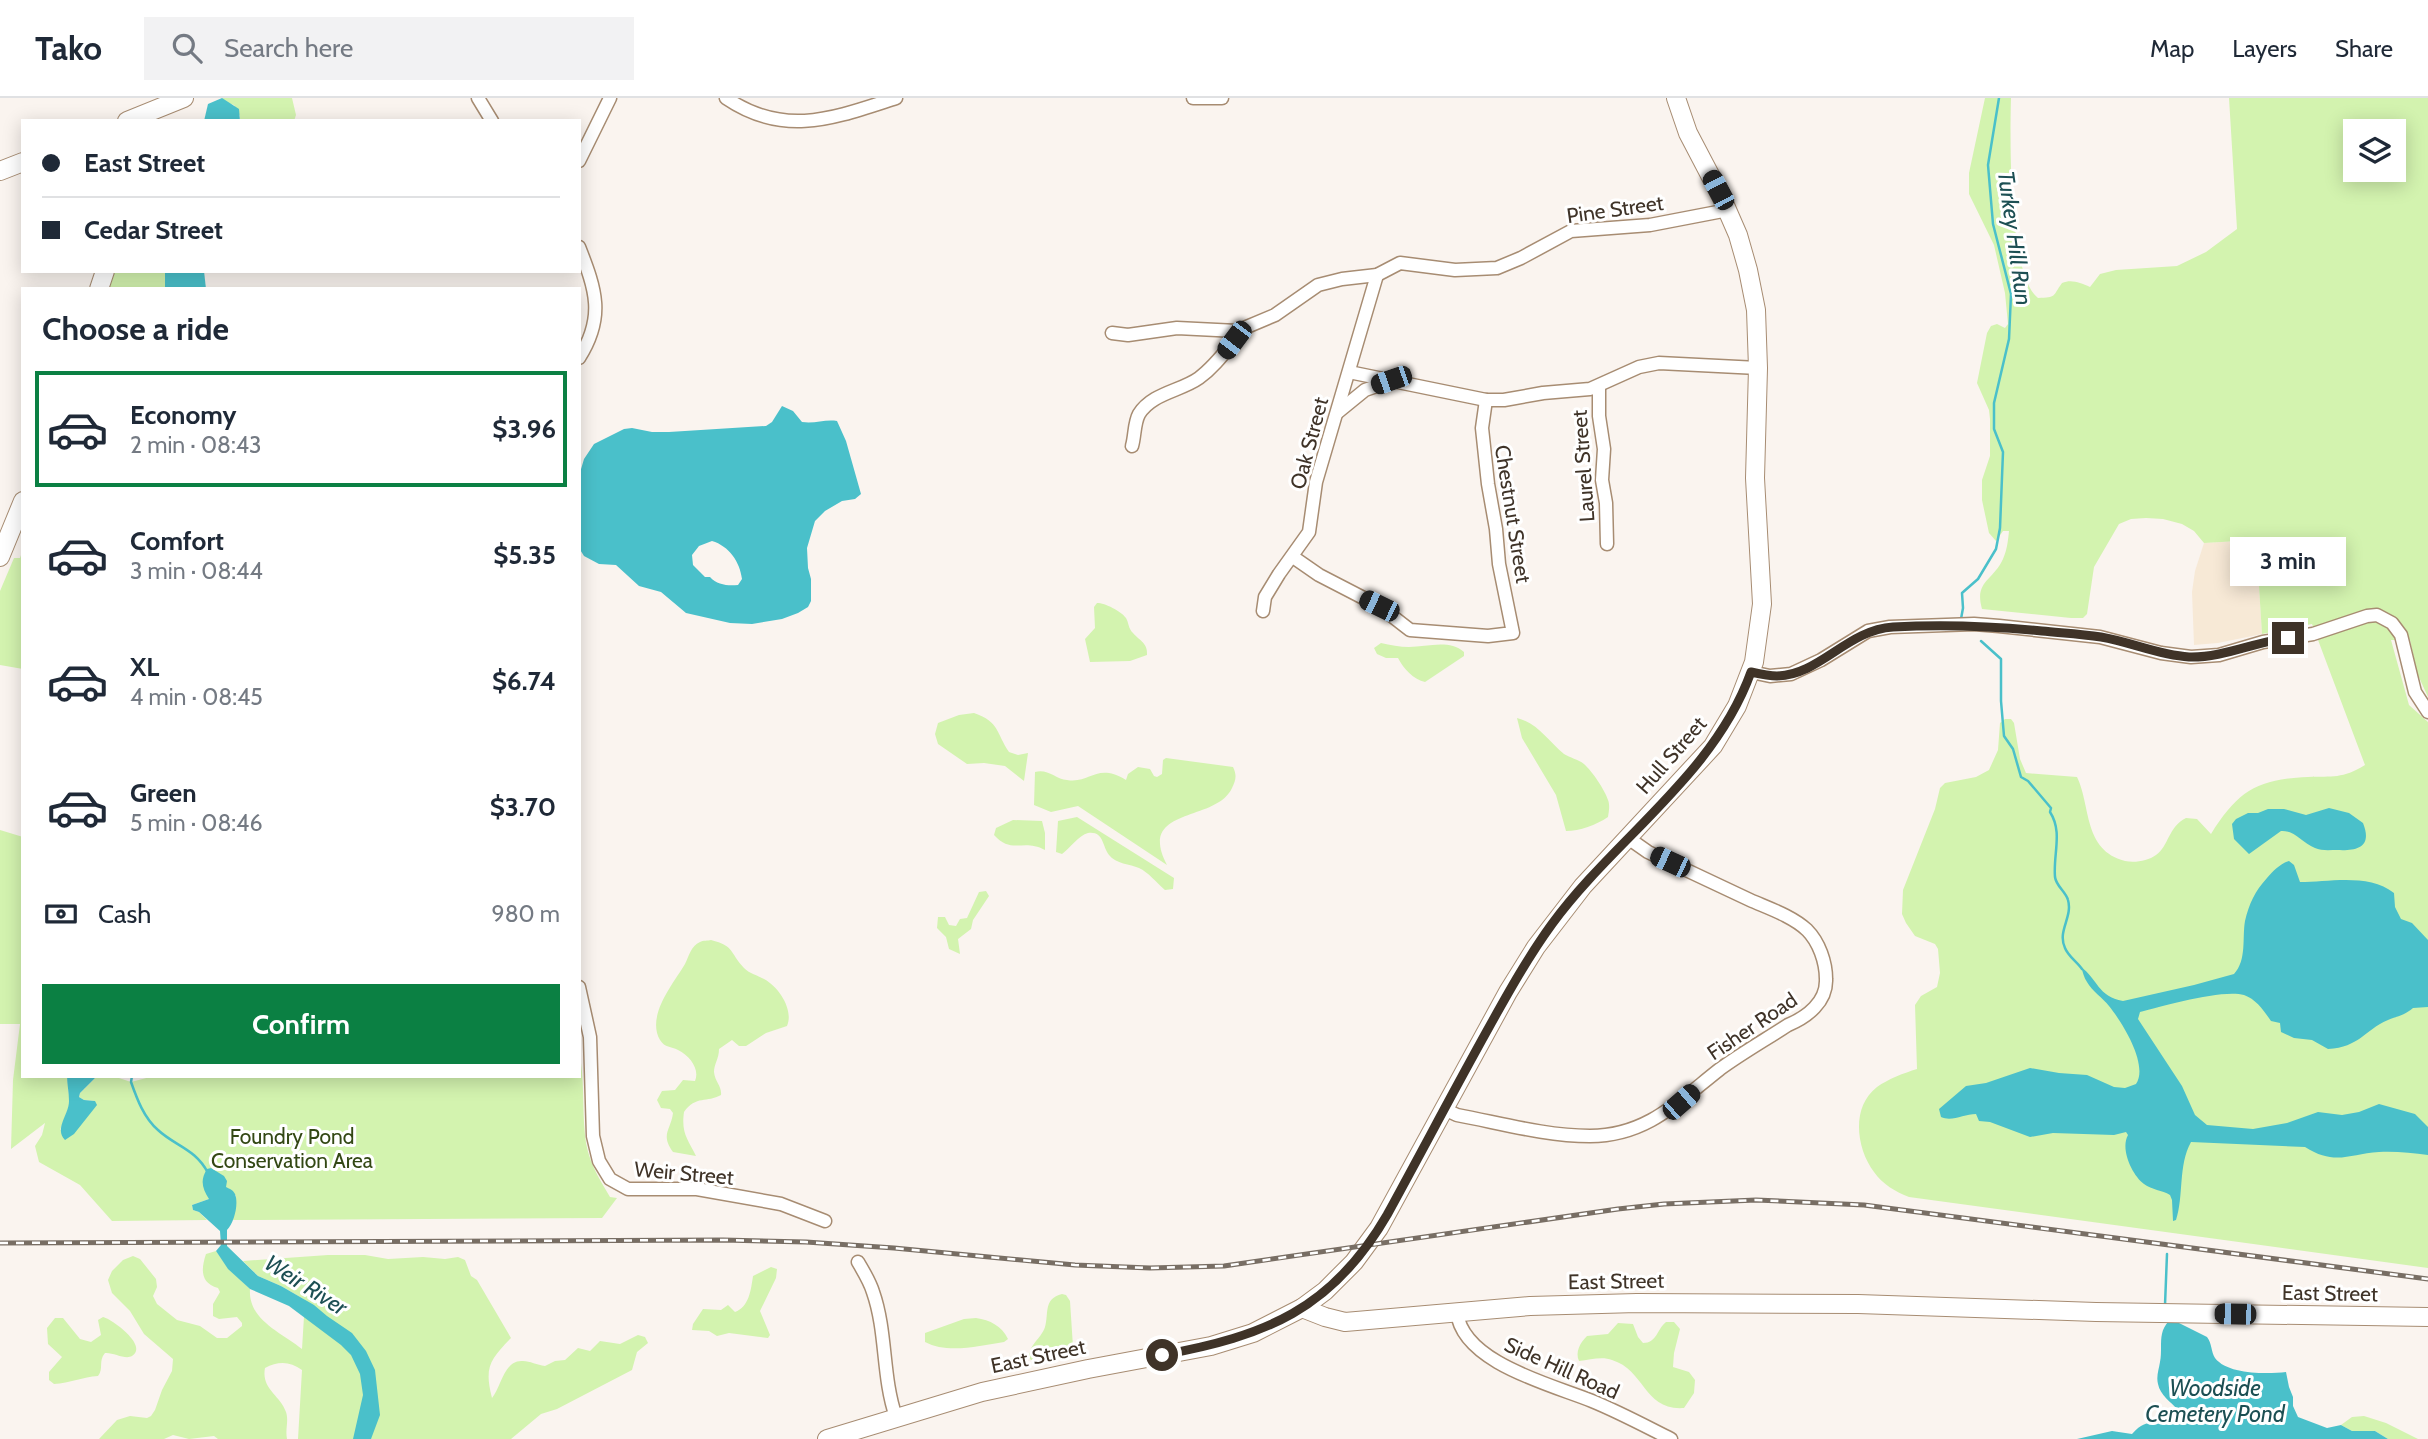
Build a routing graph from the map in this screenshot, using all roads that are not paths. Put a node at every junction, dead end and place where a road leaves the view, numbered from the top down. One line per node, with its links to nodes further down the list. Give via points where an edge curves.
1 (184, 98): 9 (main road)
2 (478, 98): 10 (street)
3 (610, 98): 11 (street)
4 (726, 98): 5 (street, via 758,116 788,121 830,117)
5 (896, 98)
6 (1192, 98): 7 (street)
7 (1222, 98)
8 (1676, 98): 14 (main road, Hull Street, via 1688,133)
9 (149, 117)
10 (491, 119)
11 (581, 157)
12 (21, 163): 13 (main road)
13 (0, 170)
14 (1728, 210): 16 (street, Pine Street, via 1639,226 1571,231 1497,268 1455,270 1405,262); 20 (main road, Hull Street, via 1751,283)
15 (581, 252): 19 (street, via 596,305 593,332)
16 (1377, 275): 17 (street, Pine Street, via 1318,285 1275,315); 21 (street, Oak Street)
17 (1244, 329): 18 (street, Pine Street); 26 (street, via 1200,377 1146,407 1137,419)
18 (1112, 333)
19 (581, 354)
20 (1758, 368): 23 (street, via 1659,363); 32 (main road, Hull Street, via 1755,478 1762,604)
21 (1349, 372): 22 (street); 25 (street, Oak Street)
22 (1391, 380): 24 (street); 25 (street, via 1365,390)
23 (1598, 386): 24 (street); 28 (street, Laurel Street)
24 (1486, 400): 30 (street, Chestnut Street, via 1482,428 1486,472 1513,633 1488,636 1410,630 1379,606)
25 (1334, 416): 30 (street, Oak Street, via 1314,489 1309,532)
26 (1132, 446)
27 (21, 506): 29 (main road)
28 (1607, 544)
29 (0, 557)
30 (1293, 557): 31 (street, Oak Street, via 1265,597)
31 (1263, 611)
32 (1751, 672): 33 (street, via 1791,674 1880,628 1986,625 2100,637 2192,657 2323,632 2376,615 2392,623 2401,635 2413,688); 34 (main road, Hull Street, via 1713,746)
33 (2428, 712)
34 (1628, 838): 36 (main road, Hull Street, via 1536,947); 36 (street, Fisher Road, via 1803,927 1815,940 1825,966 1826,987 1815,1008 1722,1068 1670,1110 1632,1128 1575,1135)
35 (581, 996): 37 (street, Weir Street, via 590,1037 593,1136 599,1161 610,1179 628,1189 697,1189 781,1204)
36 (1444, 1109): 39 (main road, Hull Street, via 1374,1237)
37 (825, 1222)
38 (858, 1262): 44 (street, via 878,1311)
39 (1324, 1292): 40 (main road, Hull Street); 43 (main road)
40 (1302, 1308): 43 (main road, East Street); 44 (main road, East Street, via 1262,1330 1224,1343 1019,1383)
41 (1457, 1312): 42 (main road, East Street, via 1586,1304 1858,1304); 43 (main road, East Street); 46 (street, Side Hill Road, via 1463,1331 1502,1365)
42 (2428, 1317)
43 (1345, 1322)
44 (896, 1417): 45 (main road, East Street)
45 (827, 1439)
46 (1671, 1439)

